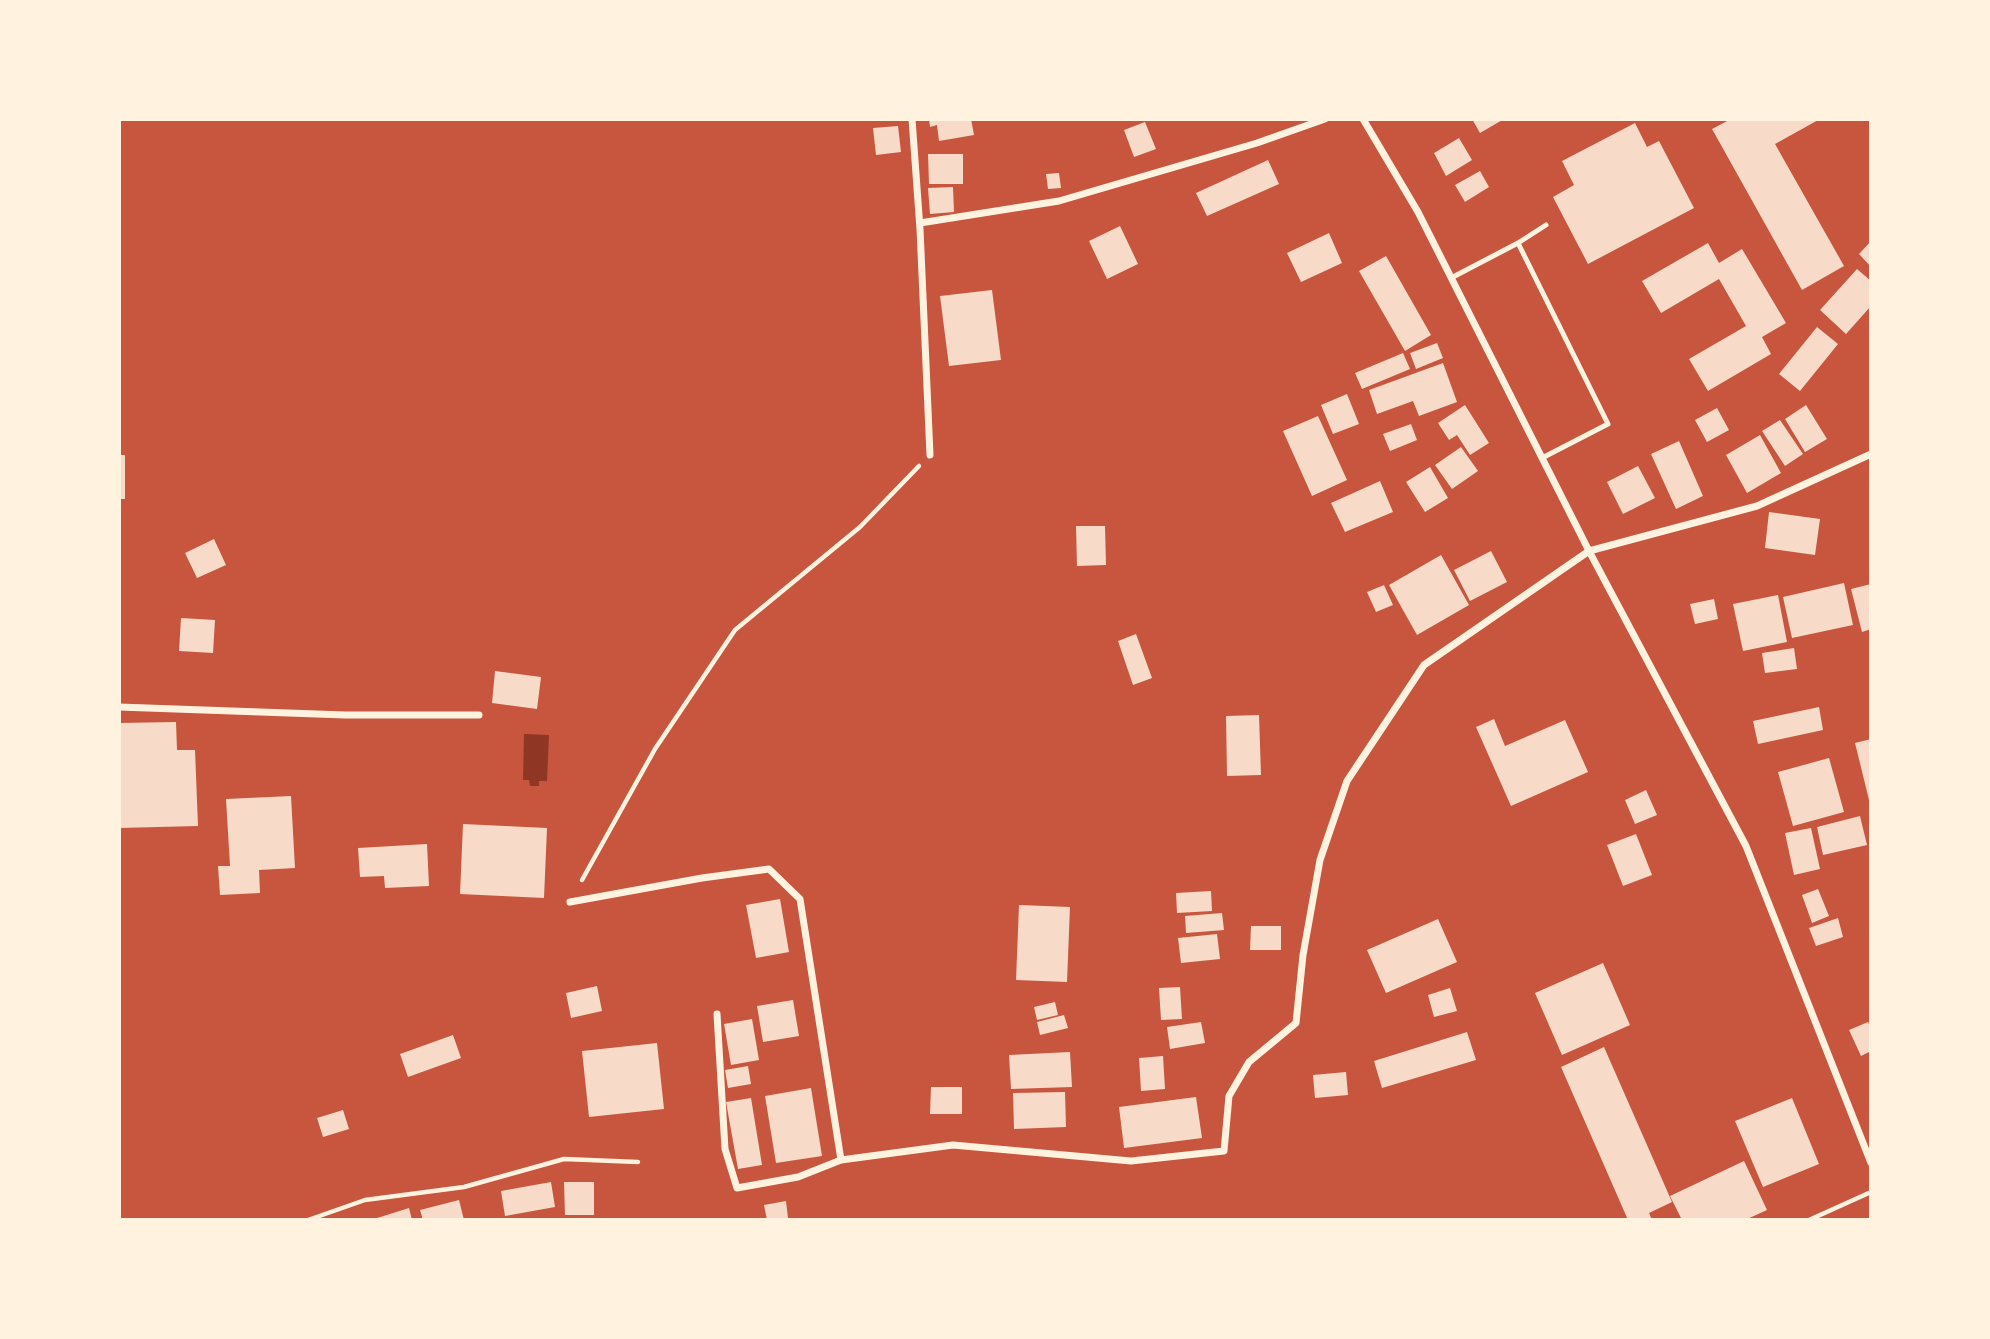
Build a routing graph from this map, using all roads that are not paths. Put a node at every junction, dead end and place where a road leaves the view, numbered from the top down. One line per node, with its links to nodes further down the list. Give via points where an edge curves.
1 (912, 119): 4 (street)
2 (1325, 119): 4 (street, via 1059,201)
3 (1363, 119): 7 (street)
4 (920, 223): 9 (street)
5 (1546, 225): 6 (lane)
6 (1518, 243): 7 (lane); 10 (lane, via 1608,424)
7 (1451, 278): 10 (street)
8 (1871, 454): 11 (street, via 1757,506)
9 (930, 455)
10 (1542, 458): 11 (street)
11 (1590, 551): 16 (street, via 1424,666 1347,781 1320,860 1296,1023 1249,1062 1229,1096 1224,1151 1131,1161 953,1145); 17 (street, via 1746,846)
12 (119, 707): 13 (street)
13 (479, 715)
14 (570, 902): 16 (street, via 769,869 800,899)
15 (717, 1014): 16 (street, via 725,1149 737,1188 798,1177)
16 (841, 1160)
17 (1871, 1163)

